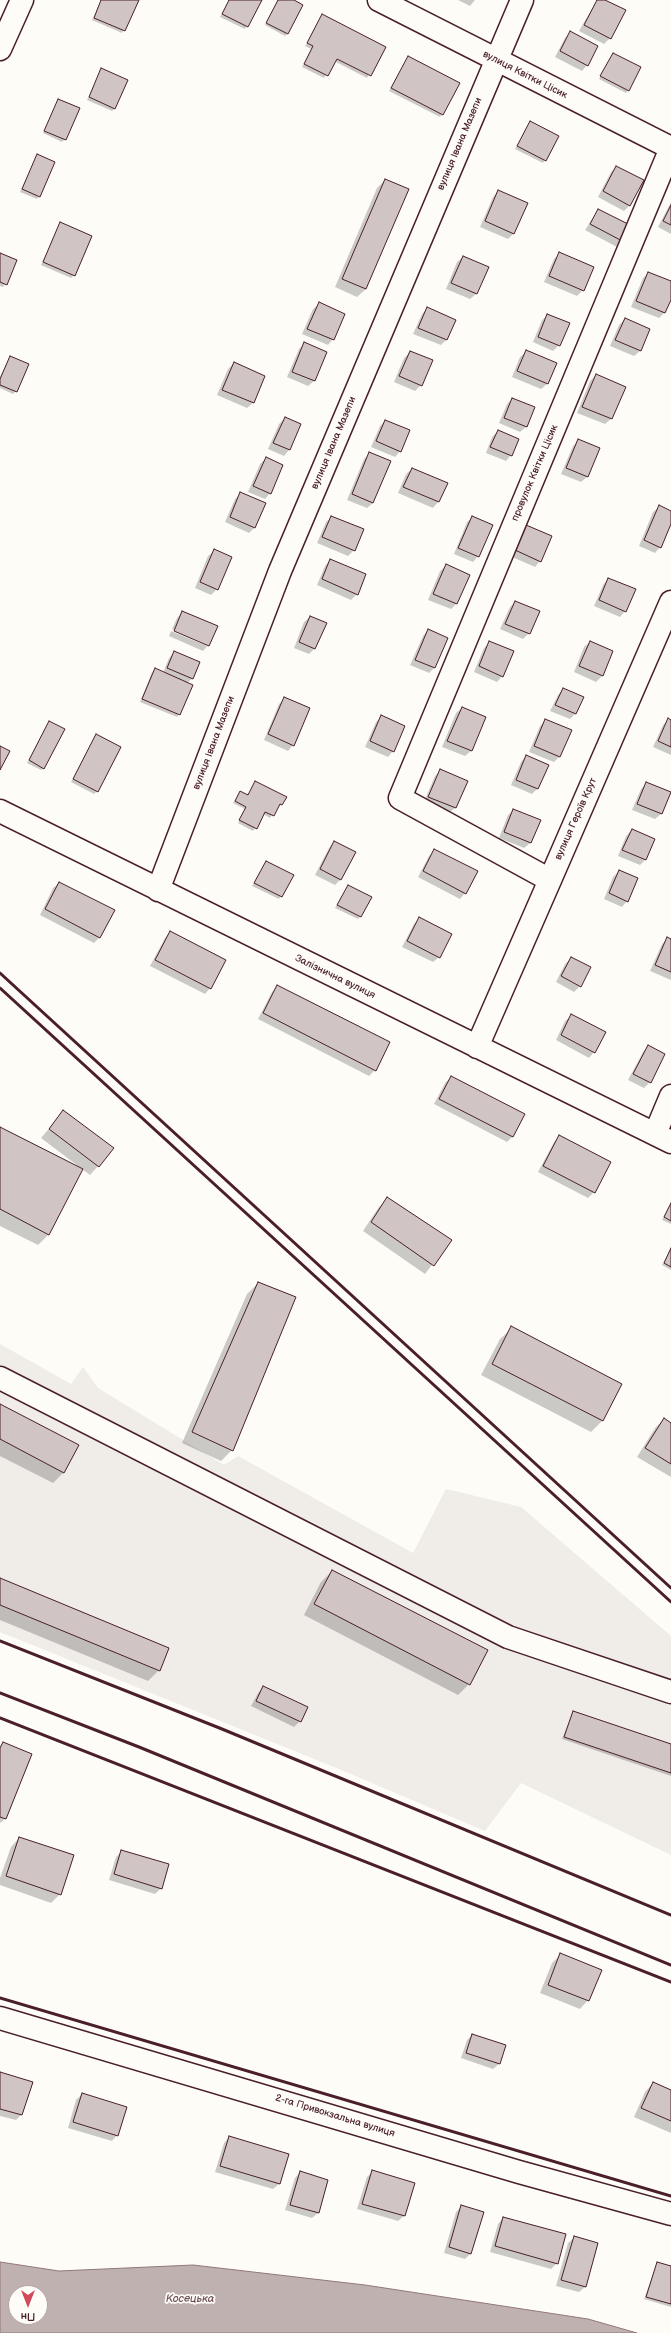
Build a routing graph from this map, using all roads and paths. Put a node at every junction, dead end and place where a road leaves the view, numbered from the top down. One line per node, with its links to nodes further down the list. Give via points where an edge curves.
1 (22, 0): 4 (street)
2 (379, 0): 5 (street, вулиця Квітки Цісик)
3 (522, 0): 5 (street, вулиця Івана Мазепи)
4 (0, 48)
5 (495, 60): 6 (street, вулиця Квітки Цісик); 10 (street, вулиця Івана Мазепи, via 280,571)
6 (671, 148): 9 (street, провулок Квітки Цісик, via 400,798)
7 (671, 602): 9 (street, вулиця Героїв Крут)
8 (0, 811): 10 (street, Залізнична вулиця)
9 (550, 880): 11 (street, вулиця Героїв Крут)
10 (158, 890): 11 (street, Залізнична вулиця)
11 (477, 1047): 13 (street, Залізнична вулиця)
12 (671, 1096): 13 (street)
13 (663, 1138)
14 (0, 1378): 15 (street, via 508,1637)
15 (671, 1692)
16 (0, 2018): 17 (street, 2-га Привокзальна вулиця, via 519,2172)
17 (671, 2214)

